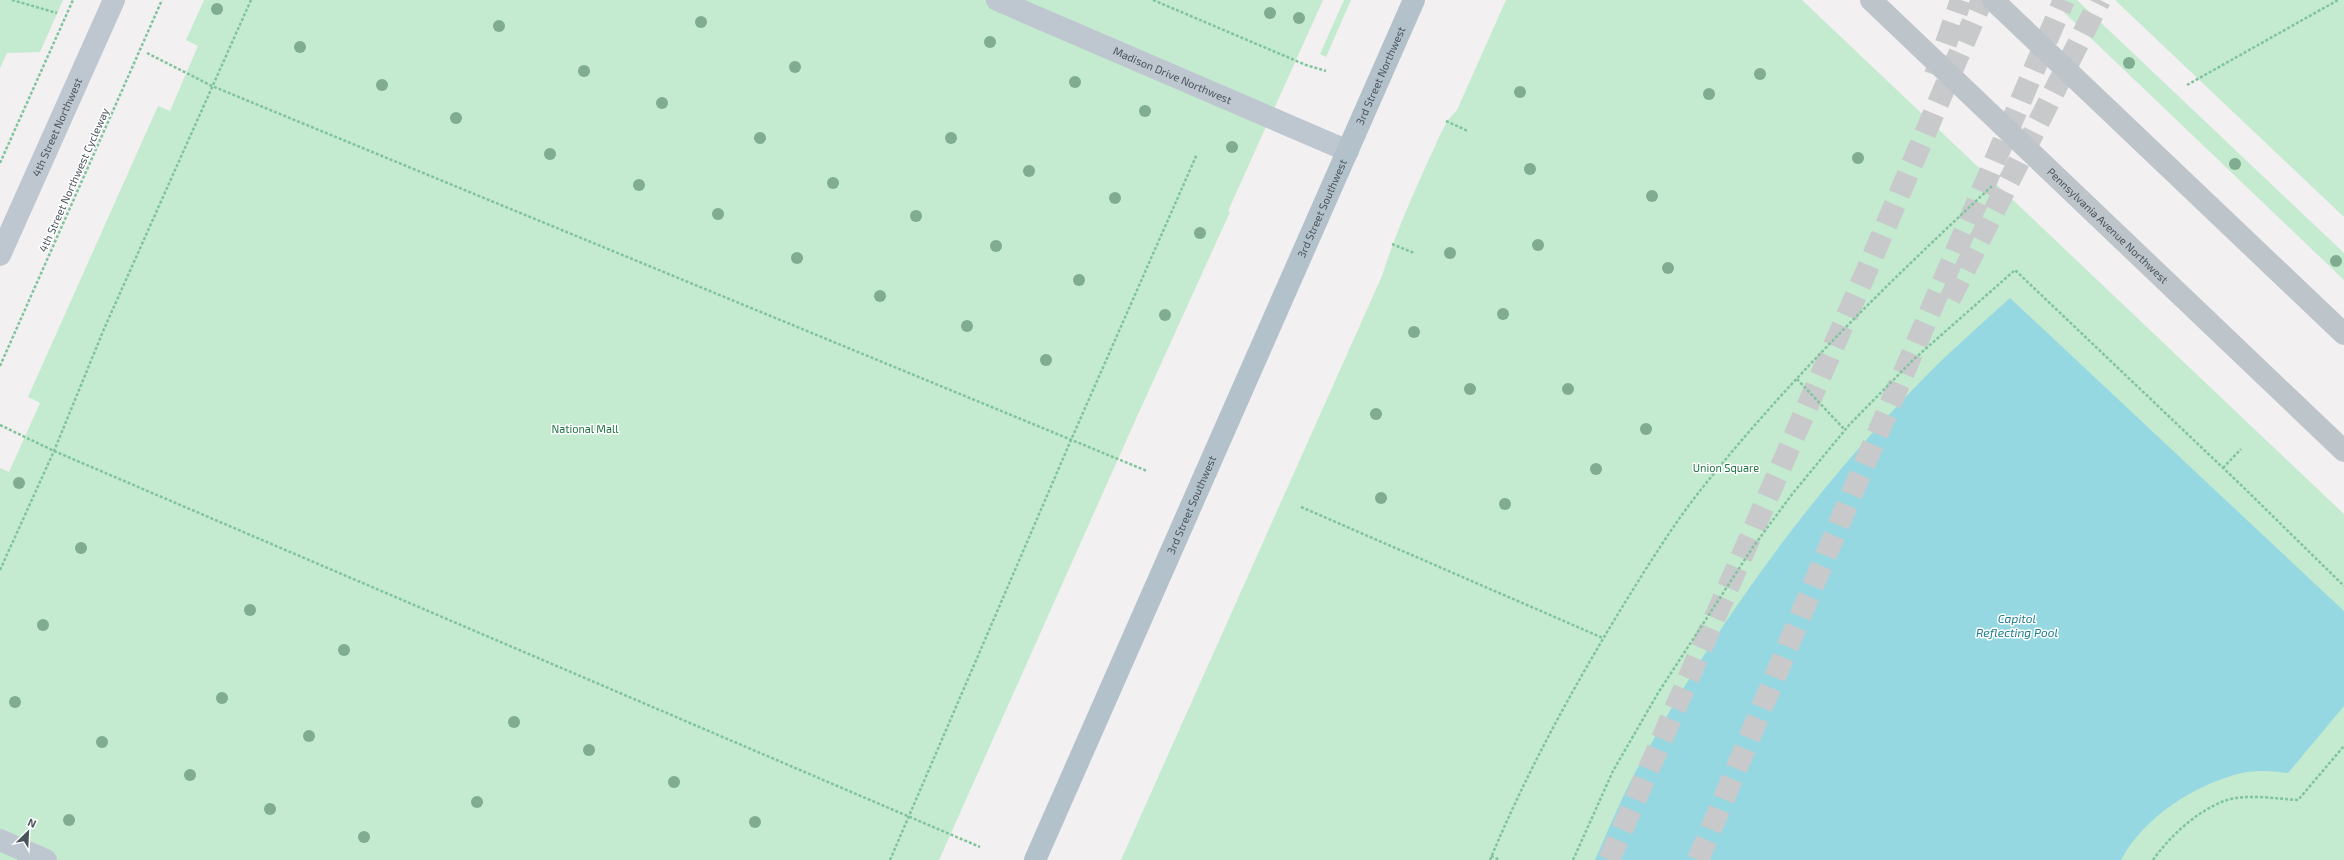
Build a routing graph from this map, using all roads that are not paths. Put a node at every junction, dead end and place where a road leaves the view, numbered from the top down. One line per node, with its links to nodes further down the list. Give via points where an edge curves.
1 (114, 0): 7 (street, 4th Street Northwest)
2 (997, 0): 6 (street, Madison Drive Northwest)
3 (1414, 0): 6 (main road, 3rd Street Northwest)
4 (1871, 0): 9 (street, Pennsylvania Avenue Northwest)
5 (1993, 0): 8 (street)
6 (1348, 151): 12 (main road, 3rd Street Southwest)
7 (0, 255)
8 (2344, 334)
9 (2344, 451)
10 (0, 840): 11 (street)
11 (46, 860)
12 (1035, 860)

